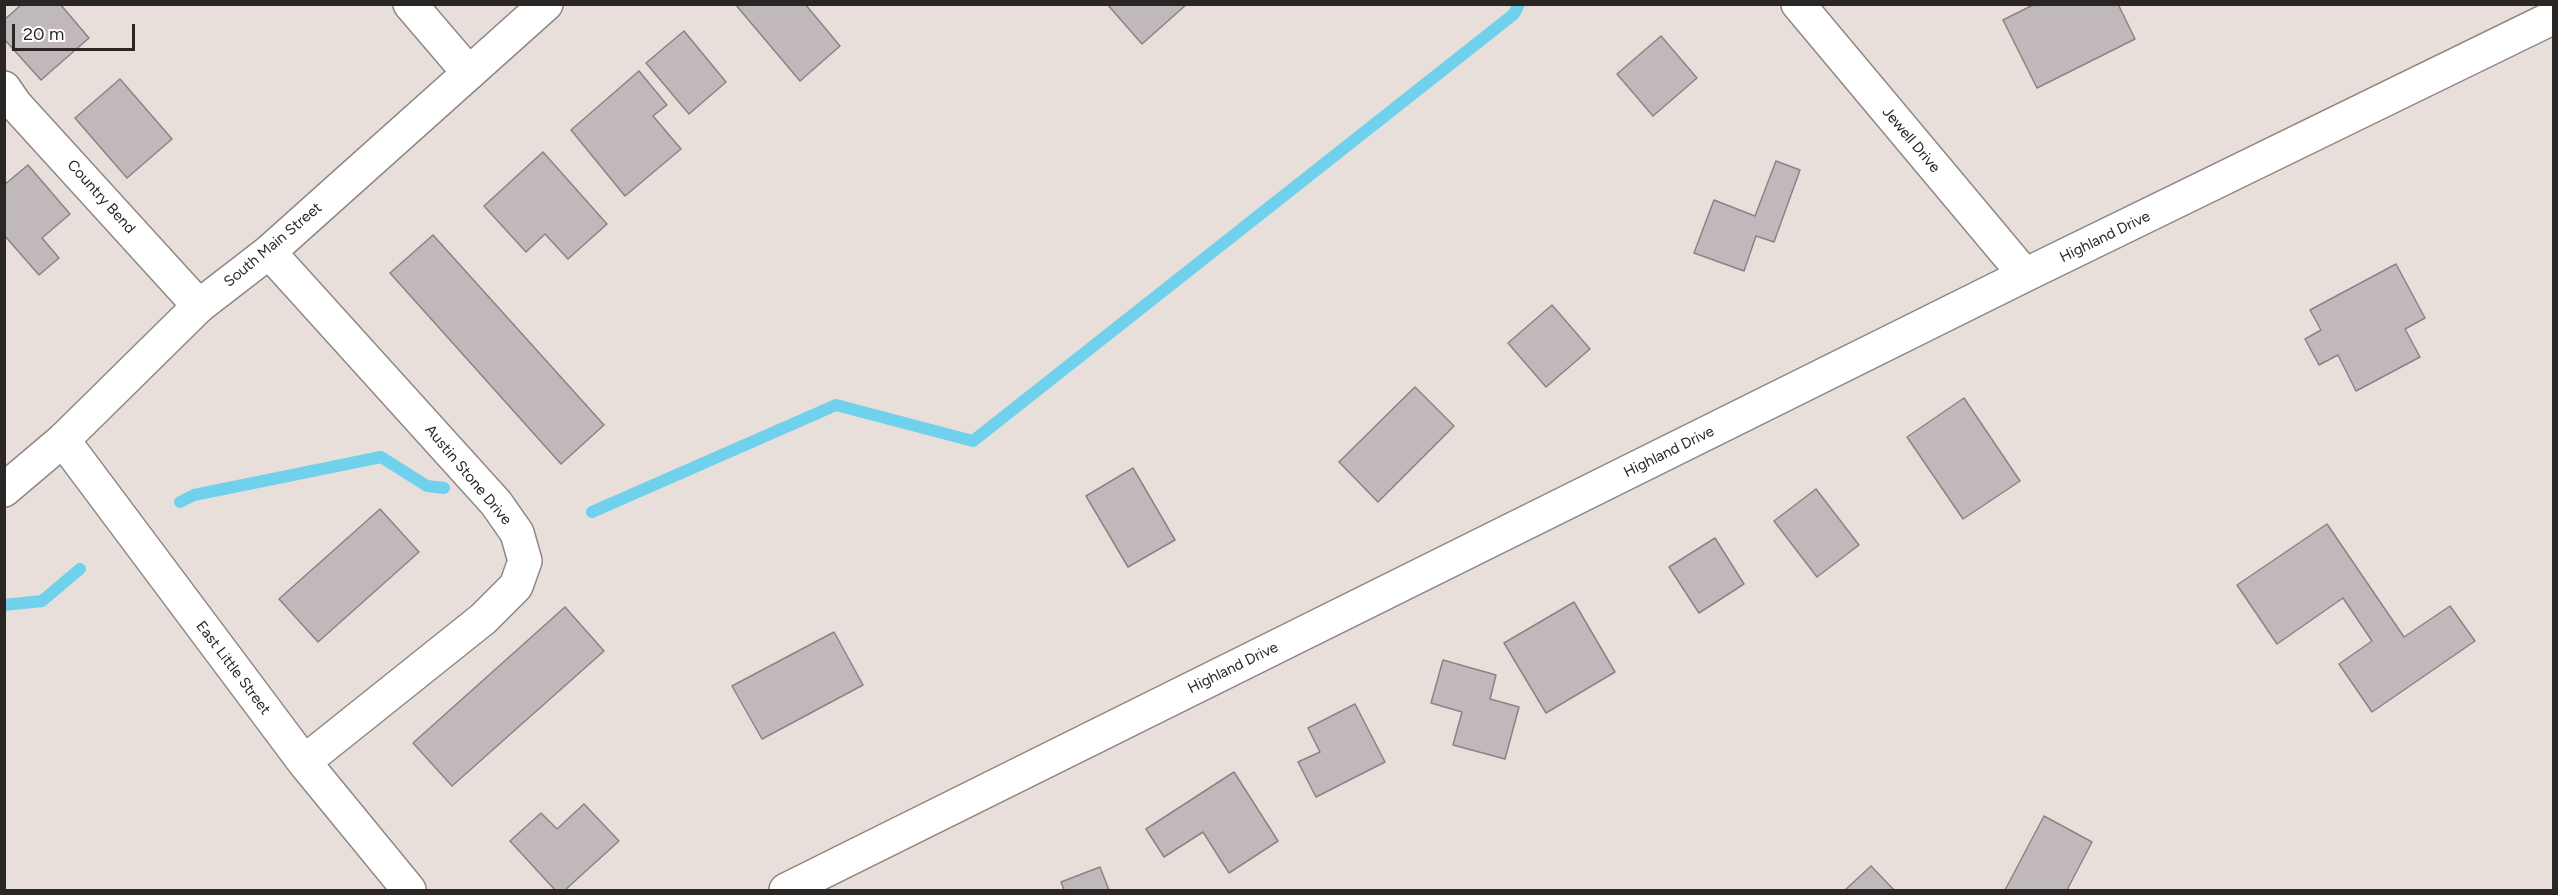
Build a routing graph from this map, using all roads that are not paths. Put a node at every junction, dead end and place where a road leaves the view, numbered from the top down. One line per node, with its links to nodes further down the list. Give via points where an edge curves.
1 (410, 4): 5 (street)
2 (546, 4): 5 (street, South Main Street)
3 (1798, 4): 8 (street, Jewell Drive)
4 (2553, 17): 8 (street, Highland Drive)
5 (469, 73): 7 (street, South Main Street)
6 (4, 88): 9 (street, Country Bend)
7 (270, 252): 9 (street, South Main Street); 12 (street, Austin Stone Drive, via 496,503 517,533 525,561 516,586 483,619)
8 (2025, 275): 14 (street, Highland Drive)
9 (199, 306): 10 (street, South Main Street)
10 (63, 441): 11 (street, South Main Street); 12 (street, East Little Street)
11 (4, 490)
12 (304, 762): 13 (street, East Little Street)
13 (410, 891)
14 (786, 891)

